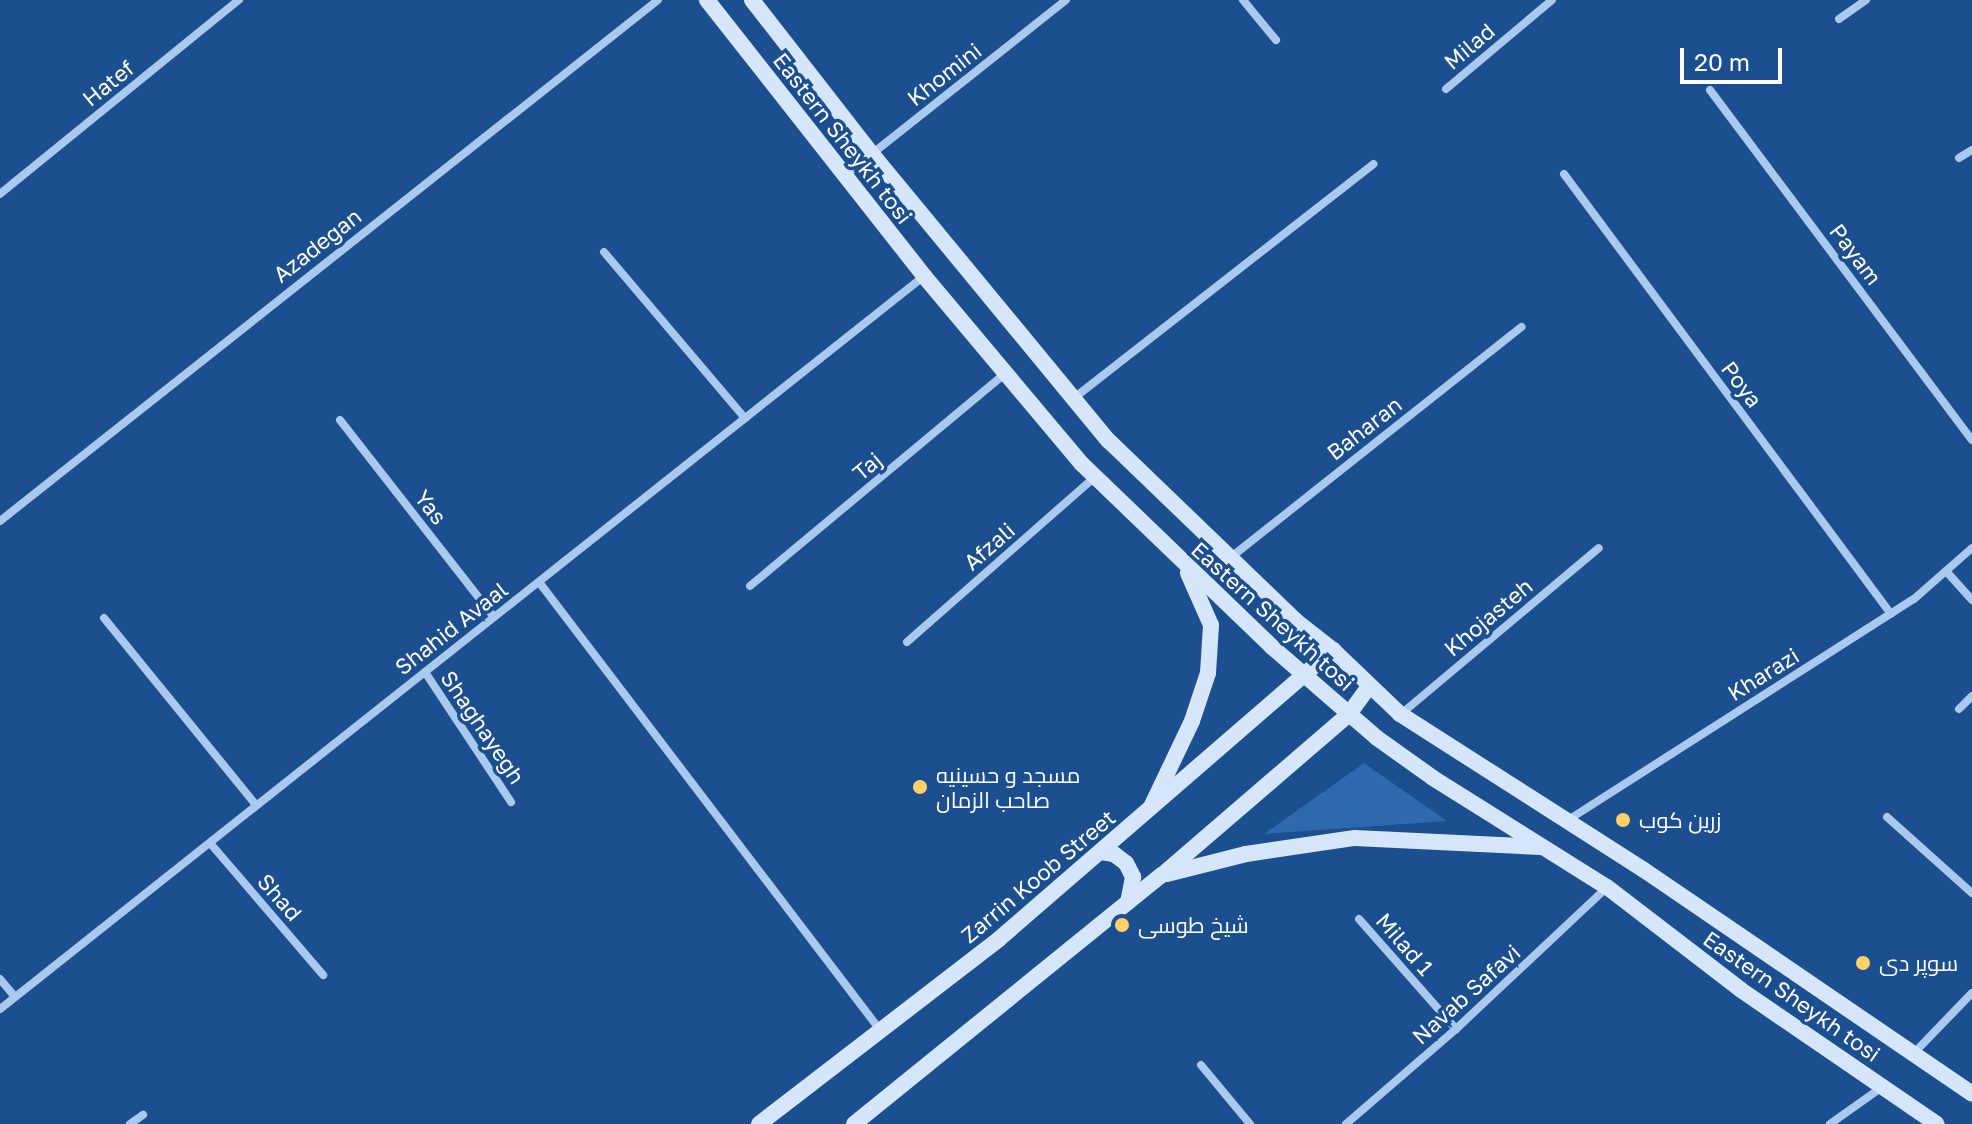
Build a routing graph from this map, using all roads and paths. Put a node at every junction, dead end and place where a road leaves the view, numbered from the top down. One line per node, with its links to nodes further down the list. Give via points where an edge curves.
1 (239, 0): 19 (street, Hatef)
2 (658, 0): 29 (street, Azadegan)
3 (707, 0): 18 (main road, Eastern Sheykh tosi)
4 (752, 0): 14 (main road, Eastern Sheykh tosi)
5 (1066, 0): 14 (street, Khomini)
6 (1243, 0): 10 (street)
7 (1552, 0): 11 (street, Milad)
8 (1866, 0): 9 (street)
9 (1839, 19)
10 (1276, 40)
11 (1446, 89)
12 (1710, 90): 27 (street, Payam)
13 (1972, 150): 15 (street)
14 (872, 154): 18 (street, Khomini); 24 (main road, Eastern Sheykh tosi)
15 (1959, 158)
16 (1374, 164): 24 (street)
17 (1564, 174): 38 (street, Poya)
18 (844, 176): 21 (main road, Eastern Sheykh tosi)
19 (0, 194)
20 (604, 252): 25 (street)
21 (924, 276): 23 (main road, Eastern Sheykh tosi); 25 (street, Shahid Avaal)
22 (1521, 327): 32 (street, Baharan)
23 (1006, 373): 28 (main road, Eastern Sheykh tosi); 36 (street, Taj)
24 (1073, 398): 32 (main road, Eastern Sheykh tosi, via 1119,452)
25 (745, 418): 35 (street, Shahid Avaal)
26 (340, 420): 39 (street, Yas)
27 (1972, 440)
28 (1095, 477): 33 (main road, Eastern Sheykh tosi); 41 (street, Afzali)
29 (0, 521)
30 (1599, 548): 49 (street, Khojasteh)
31 (1972, 548): 34 (street, Kharazi)
32 (1229, 558): 42 (main road, Eastern Sheykh tosi)
33 (1186, 568): 44 (main road, Eastern Sheykh tosi); 52 (main road, via 1211,625 1208,673 1192,721)
34 (1946, 571): 37 (street); 38 (street, Kharazi)
35 (539, 582): 39 (street, Shahid Avaal); 69 (street)
36 (750, 586)
37 (1972, 600)
38 (1891, 614): 54 (street, Kharazi)
39 (494, 617): 43 (street, Shahid Avaal)
40 (104, 618): 51 (street)
41 (907, 642)
42 (1333, 650): 44 (main road, Zarrin Koob Street); 45 (main road, Eastern Sheykh tosi)
43 (425, 672): 50 (street, Shaghayegh); 51 (street, Shahid Avaal)
44 (1306, 676): 48 (main road, Eastern Sheykh tosi); 52 (main road, Zarrin Koob Street)
45 (1369, 686): 48 (main road); 49 (main road, Eastern Sheykh tosi)
46 (1972, 696): 47 (street)
47 (1959, 709)
48 (1349, 714): 56 (main road, Eastern Sheykh tosi, via 1433,778); 58 (main road)
49 (1400, 714): 54 (main road, Eastern Sheykh tosi)
50 (511, 802)
51 (256, 805): 55 (street, Shahid Avaal)
52 (1149, 812): 57 (main road, Zarrin Koob Street)
53 (1887, 817): 60 (street)
54 (1565, 822): 70 (main road, Eastern Sheykh tosi)
55 (210, 843): 63 (street, Shad); 66 (street, Shahid Avaal)
56 (1542, 847): 58 (main road, via 1355,838 1246,854); 59 (main road, Eastern Sheykh tosi)
57 (1101, 852): 61 (main road, via 1126,863 1133,877); 69 (main road, Zarrin Koob Street)
58 (1162, 875): 61 (main road)
59 (1607, 887): 68 (street, Navab Safavi); 72 (main road, Eastern Sheykh tosi, via 1741,990)
60 (1972, 893)
61 (1128, 902): 77 (main road)
62 (1359, 919): 68 (street, Milad 1)
63 (323, 975)
64 (0, 979): 66 (street)
65 (1972, 993): 70 (street)
66 (15, 997): 67 (street, Shahid Avaal)
67 (0, 1009)
68 (1456, 1029): 79 (street, Navab Safavi)
69 (880, 1031): 76 (main road, Zarrin Koob Street)
70 (1914, 1053): 73 (main road, Eastern Sheykh tosi)
71 (1201, 1065): 78 (street)
72 (1882, 1087): 80 (street); 81 (main road, Eastern Sheykh tosi)
73 (1972, 1094)
74 (143, 1115): 75 (street)
75 (130, 1124)
76 (759, 1124)
77 (854, 1124)
78 (1250, 1124)
79 (1346, 1124)
80 (1830, 1124)
81 (1937, 1124)

